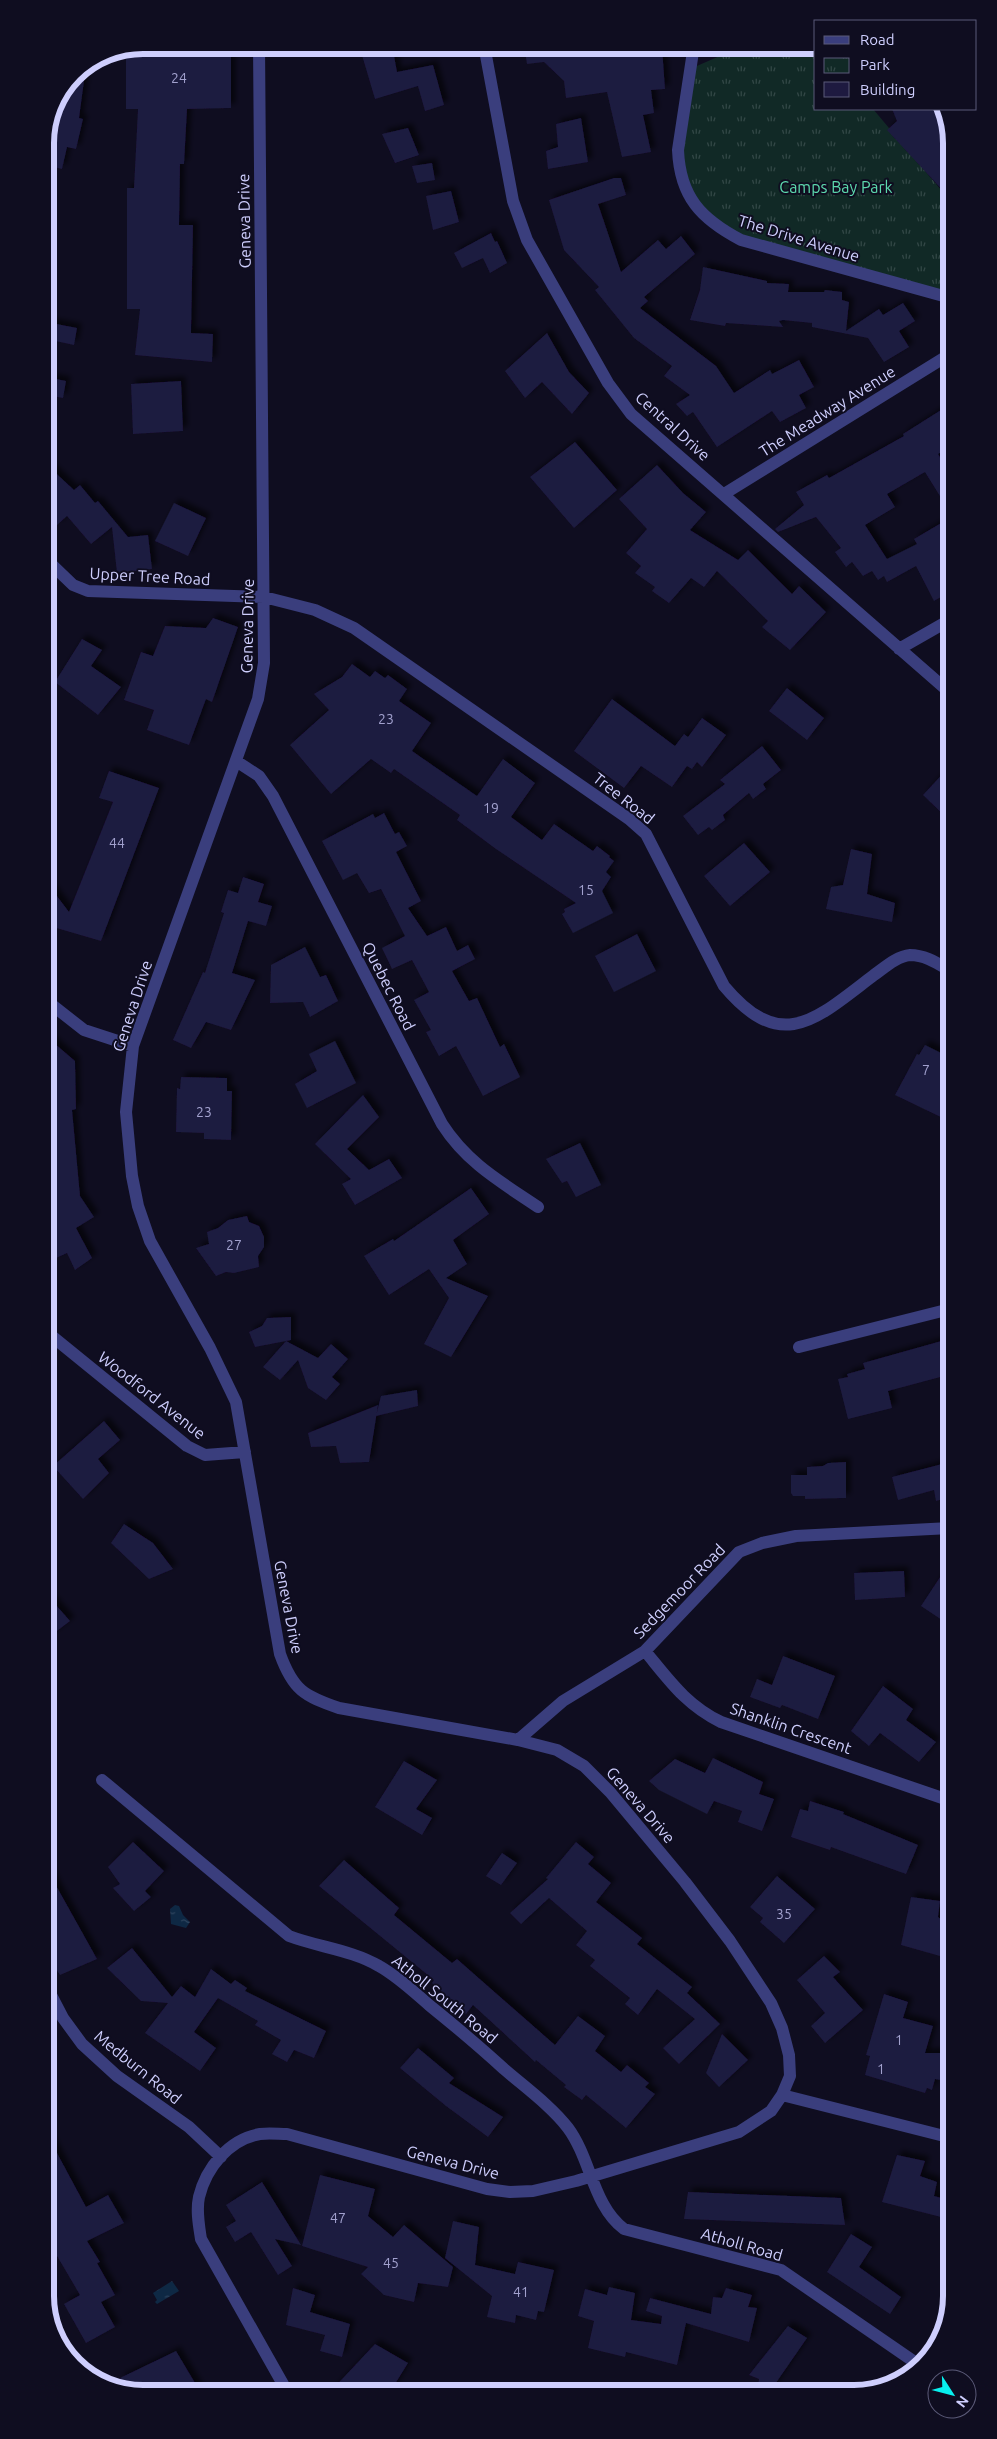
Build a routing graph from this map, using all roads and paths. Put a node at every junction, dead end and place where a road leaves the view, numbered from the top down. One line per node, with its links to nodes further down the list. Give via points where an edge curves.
1 (259, 54): 8 (street, Geneva Drive)
2 (486, 54): 6 (street, Central Drive, via 513,201 527,240 608,383 631,414)
3 (693, 54): 4 (street, The Drive Avenue, via 678,167 690,198 700,213 717,228 741,240)
4 (943, 296)
5 (943, 359): 6 (street, The Meadway Avenue)
6 (724, 494): 10 (street, Central Drive)
7 (54, 567): 8 (street, Upper Tree Road, via 73,585 88,591)
8 (264, 597): 12 (street, Geneva Drive, via 262,681); 13 (street, Tree Road, via 315,610 354,628 635,824 646,834 657,854 724,986 738,1002 767,1022 801,1024 817,1018 899,958 909,955 924,957)
9 (943, 624): 10 (street)
10 (899, 649): 11 (street, Central Drive)
11 (943, 687)
12 (236, 761): 15 (street, Geneva Drive); 16 (street, Quebec Road, via 259,776 273,796 455,1144 492,1177)
13 (943, 967)
14 (54, 1006): 15 (street, via 84,1030)
15 (133, 1046): 20 (street, Geneva Drive, via 126,1112 138,1206 150,1241 230,1388 236,1402)
16 (538, 1207)
17 (943, 1311): 19 (street)
18 (54, 1339): 20 (street, Woodford Avenue, via 186,1446 205,1455)
19 (799, 1347)
20 (245, 1452): 23 (street, Geneva Drive, via 280,1654 288,1676 300,1690 339,1708)
21 (943, 1528): 22 (street, Sedgemoor Road, via 796,1536 739,1552)
22 (645, 1651): 23 (street, Sedgemoor Road, via 563,1701); 25 (street, Shanklin Crescent, via 684,1698 721,1722)
23 (518, 1740): 27 (street, Geneva Drive, via 557,1750 584,1766 617,1799 730,1941 771,2003 782,2028 790,2076)
24 (102, 1780): 30 (street, Atholl South Road, via 289,1936 352,1954 395,1976 556,2114 576,2141)
25 (943, 1798)
26 (54, 2001): 29 (street, Medburn Road, via 82,2044 118,2076 189,2127)
27 (782, 2095): 28 (street); 30 (street, Geneva Drive, via 771,2112 739,2132)
28 (943, 2136)
29 (221, 2157): 30 (street, Geneva Drive, via 240,2141 260,2134 287,2134 488,2189 533,2191); 32 (street, Geneva Drive, via 208,2174 199,2198 201,2240)
30 (591, 2176): 31 (street, Atholl Road, via 609,2216 624,2229 781,2270)
31 (914, 2362)
32 (283, 2385)

